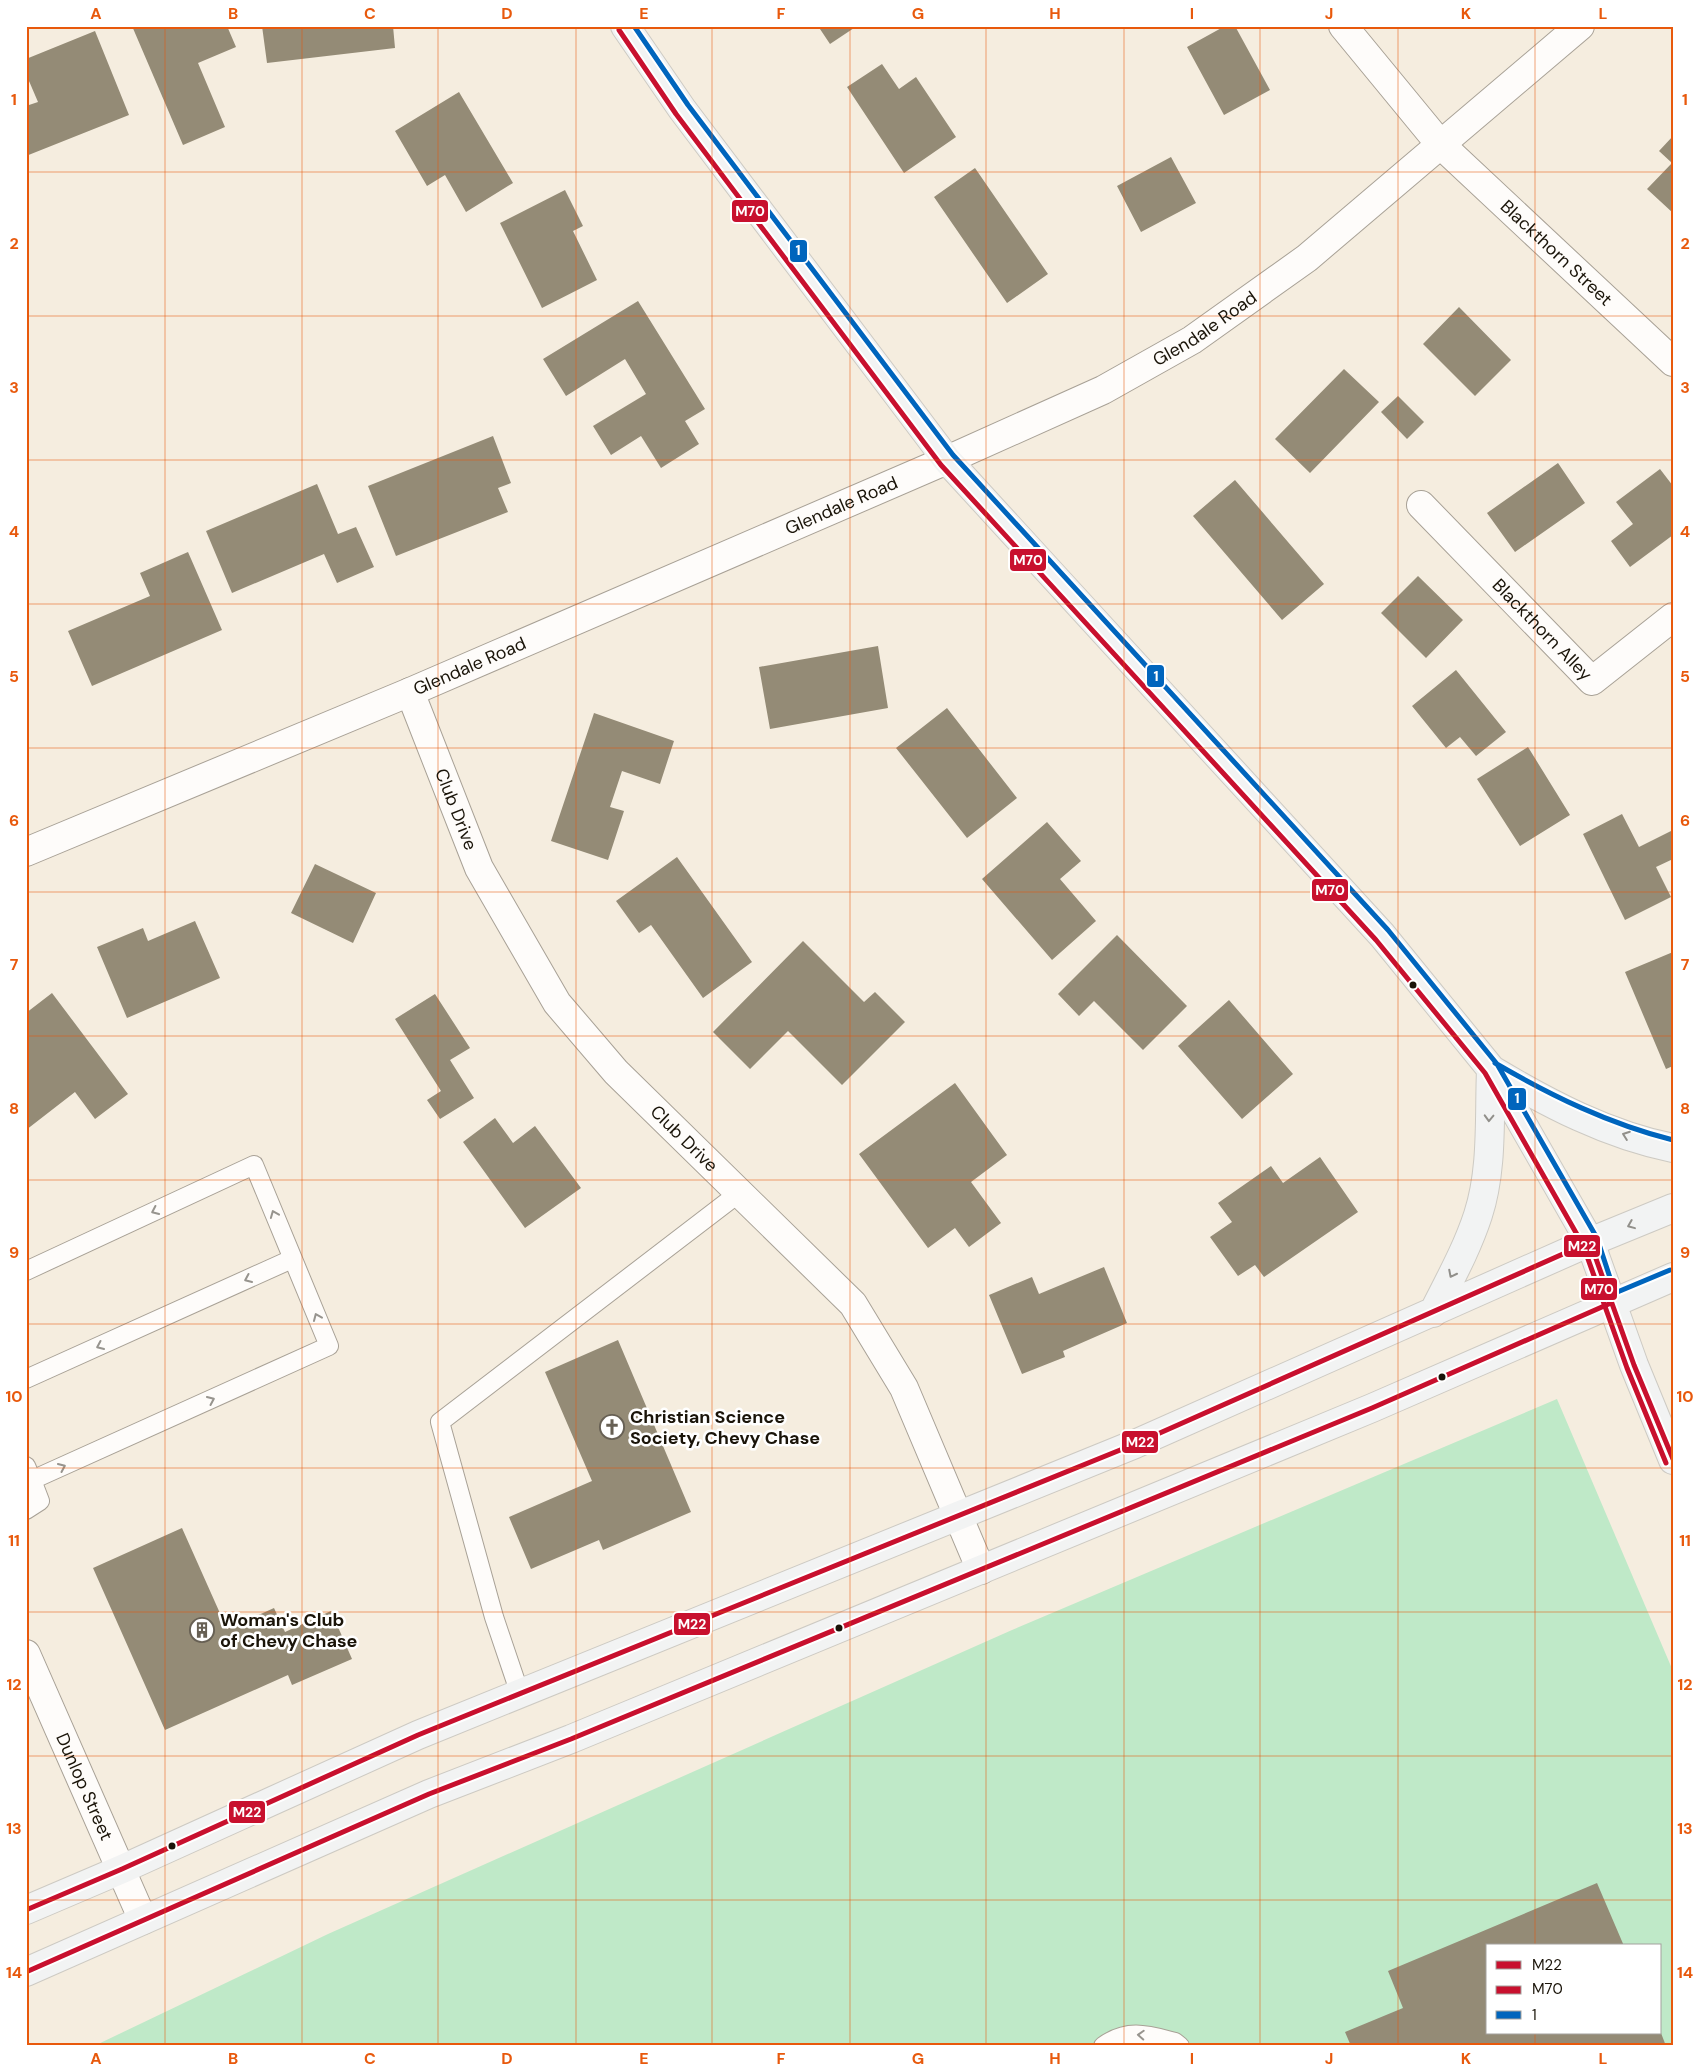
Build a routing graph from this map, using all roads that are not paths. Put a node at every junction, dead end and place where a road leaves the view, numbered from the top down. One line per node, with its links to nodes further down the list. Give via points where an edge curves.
1 (625, 26): 6 (main road, via 682,109)
2 (1343, 26): 4 (street, Blackthorn Street)
3 (1580, 26): 4 (street, Glendale Road)
4 (1440, 144): 5 (street, Blackthorn Street); 6 (street, Glendale Road, via 1307,258 1192,340 1103,390)
5 (1673, 362)
6 (947, 460): 9 (street, Glendale Road); 11 (main road, via 1382,935)
7 (1421, 505): 8 (street, Blackthorn Alley, via 1592,680)
8 (1673, 617)
9 (410, 692): 10 (street, Glendale Road); 13 (street, Club Drive, via 479,868 557,1003 616,1072)
10 (26, 852)
11 (1491, 1069): 12 (main road, one-way to 11, via 1643,1142 1592,1123); 15 (main road); 20 (main road, one-way to 20, via 1488,1167 1479,1214)
12 (1673, 1148)
13 (739, 1193): 25 (street, Club Drive, via 853,1304 904,1388); 28 (lane, via 440,1422 494,1617)
14 (1673, 1208): 15 (main road, one-way to 15)
15 (1590, 1242): 19 (main road); 20 (main road)
16 (292, 1259): 17 (lane, one-way to 17, via 254,1165); 21 (lane, one-way to 21); 23 (lane, one-way to 16, via 329,1346)
17 (26, 1271)
18 (1673, 1277): 19 (main road)
19 (1612, 1303): 22 (main road, via 1640,1382); 26 (main road, via 1372,1408)
20 (1433, 1313): 25 (main road, via 1135,1444)
21 (26, 1379)
22 (1673, 1460)
23 (29, 1473): 24 (lane, via 40,1501)
24 (26, 1510)
25 (958, 1514): 26 (street, Club Drive); 28 (main road)
26 (982, 1570): 31 (main road, via 429,1794)
27 (26, 1654): 29 (street, Dunlop Street)
28 (520, 1694): 29 (main road, via 418,1735)
29 (122, 1870): 30 (main road); 31 (street, Dunlop Street)
30 (26, 1910)
31 (144, 1920): 32 (main road)
32 (26, 1972)
33 (1103, 2046): 34 (lane, one-way to 33, via 1140,2034 1113,2038)
34 (1180, 2046)

